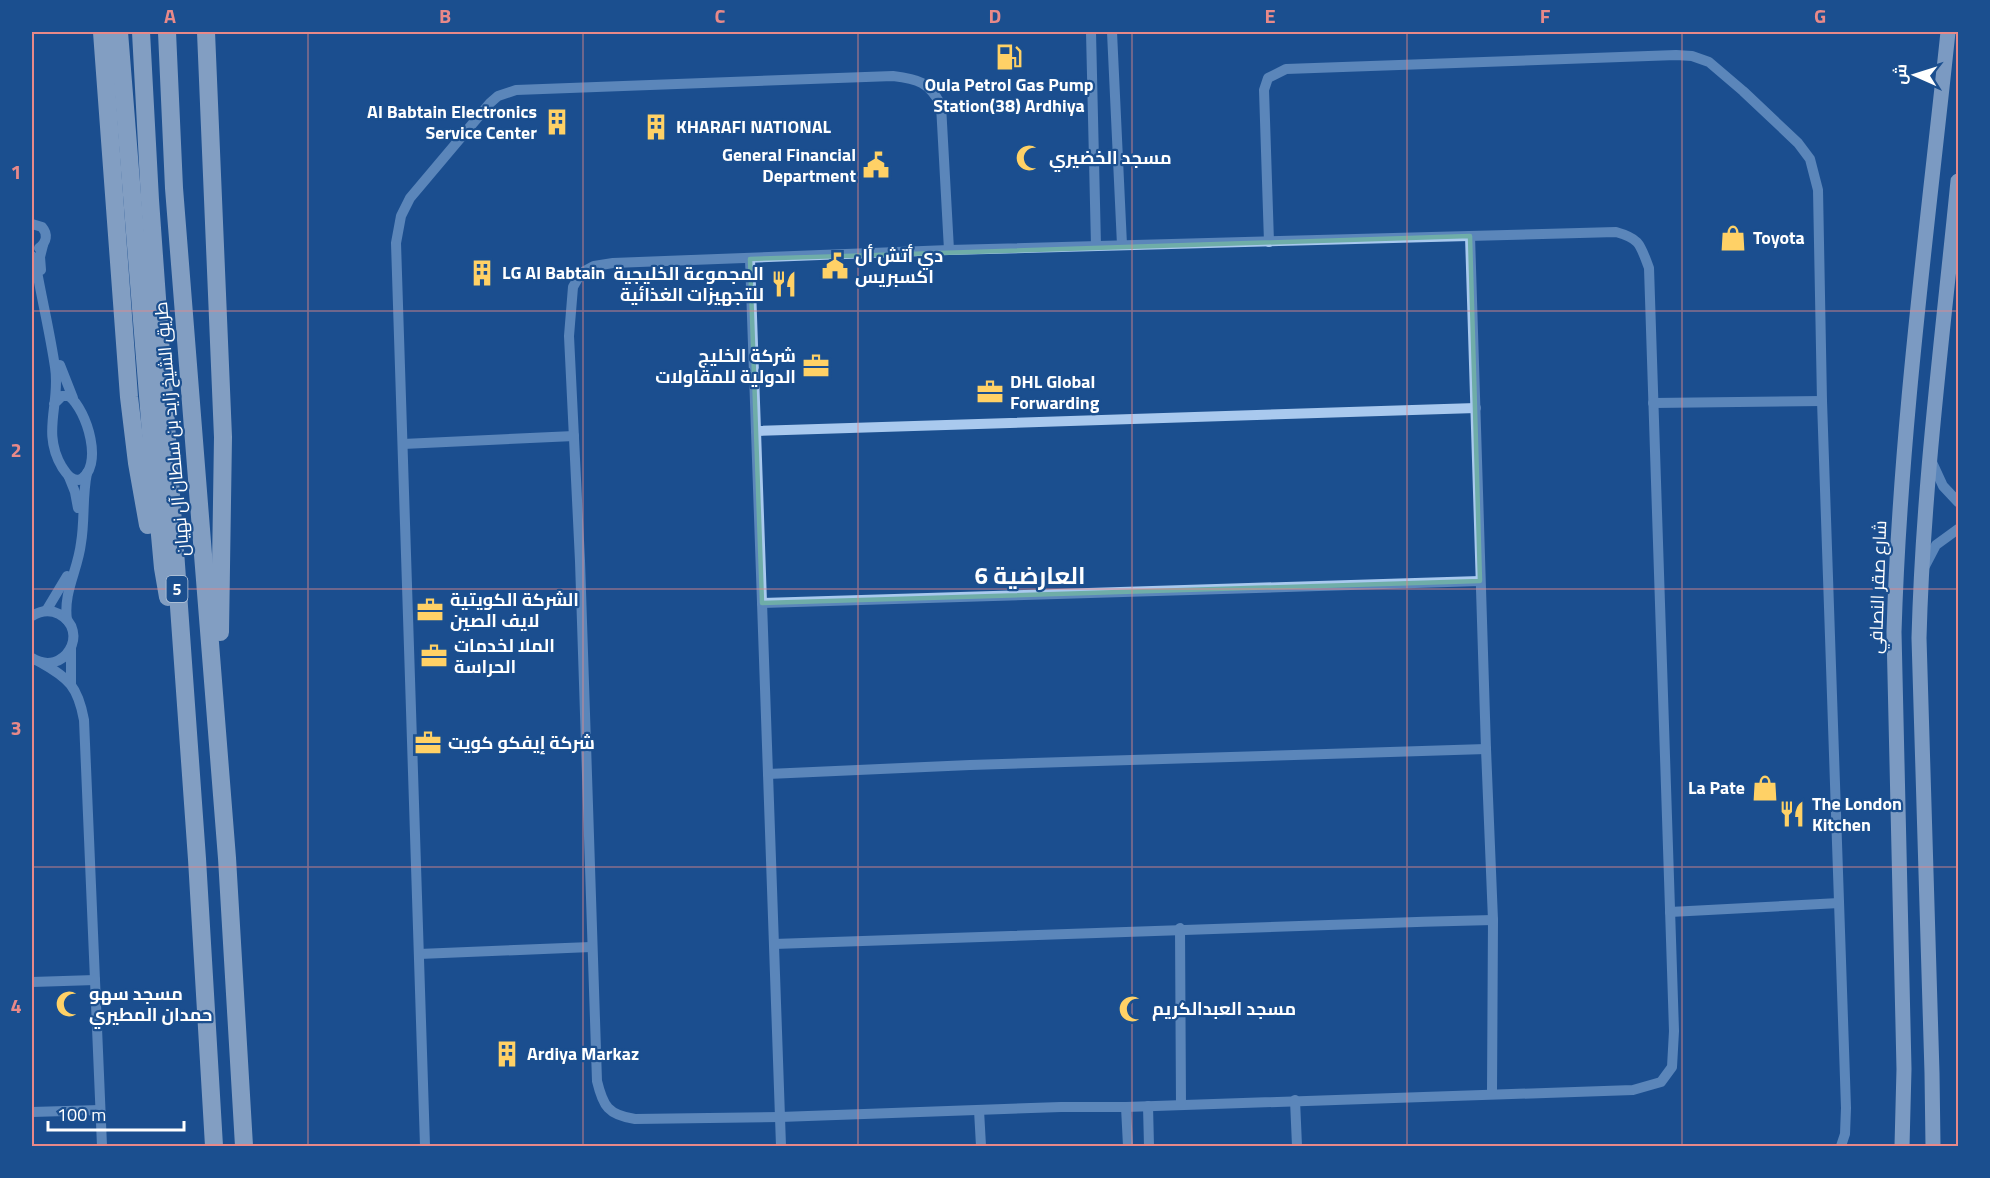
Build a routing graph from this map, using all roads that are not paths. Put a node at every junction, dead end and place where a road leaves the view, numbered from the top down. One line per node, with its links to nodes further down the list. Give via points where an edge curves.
1 (102, 32): 35 (highway, via 132,419 154,554)
2 (119, 32): 35 (highway)
3 (141, 32): 41 (highway, طريق الشيخ زايد بن سلطان آل نهيان / 5)
4 (167, 32): 45 (highway, طريق الشيخ زايد بن سلطان آل نهيان / 5, via 174,188)
5 (205, 32): 45 (highway, via 223,437)
6 (1091, 32): 16 (street)
7 (1112, 32): 15 (street)
8 (1948, 32): 76 (main road, شارع صقر النصافي, via 1905,449 1896,583)
9 (1959, 181): 29 (main road)
10 (32, 212): 11 (street)
11 (35, 224): 14 (street, via 46,234)
12 (1470, 236): 13 (street); 23 (street, via 1616,232 1631,237 1641,247 1649,268); 25 (street)
13 (1269, 242): 15 (street); 22 (street, via 1264,90 1268,78 1286,69 1692,56 1709,62 1743,91 1810,159 1818,190)
14 (43, 245): 17 (street); 21 (street, via 40,265 62,373)
15 (1122, 245): 16 (street)
16 (1096, 246): 18 (street)
17 (32, 249)
18 (949, 250): 20 (street); 28 (street, via 941,105 926,84 910,78 506,92 490,103 416,190 401,216 396,243)
19 (32, 256): 24 (street, via 56,368)
20 (750, 259): 26 (street); 27 (street, via 612,263 581,273 573,287 569,336)
21 (73, 398): 24 (street, via 62,396); 30 (street, via 91,438)
22 (1822, 401): 23 (street); 48 (street)
23 (1653, 403): 49 (street)
24 (54, 404): 31 (street, via 52,438)
25 (1476, 408): 26 (street); 36 (street)
26 (756, 431): 37 (street)
27 (574, 436): 28 (street); 53 (street)
28 (403, 444): 54 (street)
29 (1930, 457): 32 (street, via 1943,486); 34 (main road)
30 (87, 473): 31 (street, via 79,480); 40 (street, via 81,547 67,598)
31 (69, 477): 38 (street, via 77,500 77,539 68,572)
32 (1959, 502)
33 (1959, 529): 34 (street, via 1936,545)
34 (1920, 577): 77 (main road)
35 (164, 580): 41 (highway)
36 (1480, 581): 37 (street); 46 (street)
37 (762, 603): 47 (street)
38 (46, 610): 39 (street); 40 (street)
39 (32, 616)
40 (67, 620): 42 (street, via 73,634)
41 (180, 626): 66 (highway, طريق الشيخ زايد بن سلطان آل نهيان / 5)
42 (71, 648): 43 (street, via 61,659 47,663); 44 (street)
43 (36, 660): 44 (street)
44 (71, 684): 55 (street, via 84,720)
45 (217, 715): 68 (highway, طريق الشيخ زايد بن سلطان آل نهيان / 5)
46 (1486, 749): 47 (street); 50 (street)
47 (768, 774): 52 (street)
48 (1839, 903): 49 (street); 75 (street, via 1846,1117)
49 (1670, 912): 57 (street, via 1674,1031 1672,1067 1661,1082 1633,1090)
50 (1493, 920): 51 (street); 57 (street)
51 (1180, 928): 52 (street); 59 (street)
52 (774, 944): 65 (street)
53 (591, 947): 54 (street); 65 (street, via 597,1081 610,1111 635,1119)
54 (419, 954): 69 (street)
55 (95, 980): 56 (street); 62 (street)
56 (32, 982)
57 (1492, 1093): 58 (street)
58 (1295, 1100): 59 (street); 74 (street)
59 (1181, 1104): 60 (street)
60 (1148, 1106): 61 (street); 73 (street)
61 (1126, 1107): 63 (street); 72 (street)
62 (100, 1110): 64 (street); 67 (street)
63 (979, 1110): 65 (street); 71 (street)
64 (32, 1112)
65 (780, 1117): 70 (street)
66 (214, 1145)
67 (102, 1146)
68 (244, 1146)
69 (425, 1146)
70 (781, 1146)
71 (981, 1146)
72 (1128, 1146)
73 (1149, 1146)
74 (1297, 1146)
75 (1841, 1146)
76 (1902, 1146)
77 (1933, 1146)

